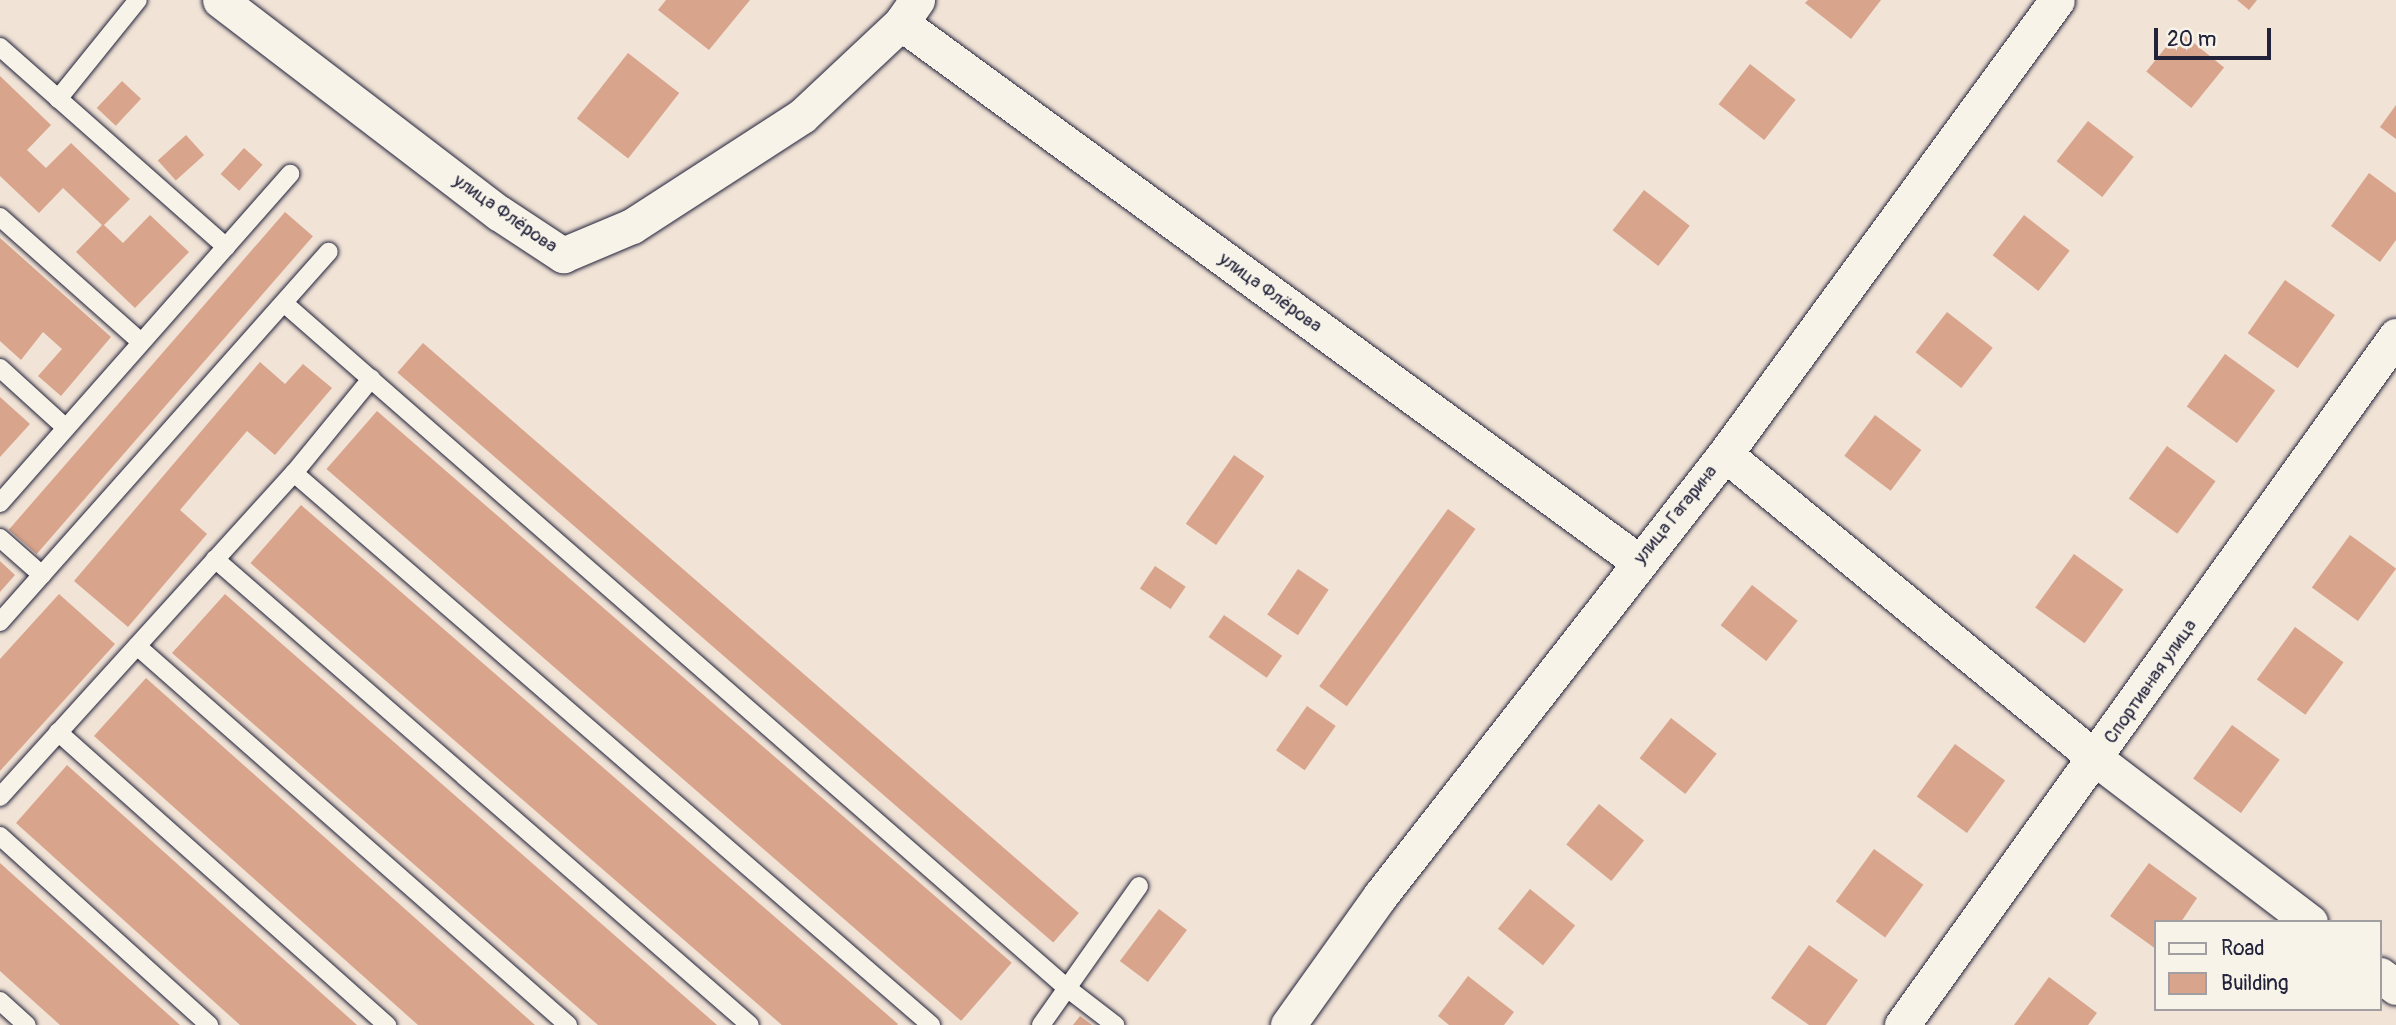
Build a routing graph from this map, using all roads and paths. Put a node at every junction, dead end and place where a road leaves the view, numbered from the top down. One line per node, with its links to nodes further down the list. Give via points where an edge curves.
1 (138, 0): 6 (lane)
2 (220, 0): 4 (street, улица Флёрова, via 499,213 563,255 632,226 802,116)
3 (2057, 0): 17 (street, улица Гагарина)
4 (909, 11): 22 (street, улица Флёрова)
5 (0, 47): 6 (lane)
6 (58, 99): 9 (lane)
7 (290, 174): 9 (lane)
8 (0, 217): 13 (lane)
9 (226, 247): 13 (lane)
10 (329, 253): 11 (lane)
11 (285, 304): 15 (lane); 23 (lane)
12 (2396, 337): 27 (street, Спортивная улица)
13 (141, 342): 16 (lane)
14 (0, 368): 16 (lane)
15 (371, 379): 18 (lane); 32 (lane)
16 (66, 428): 19 (lane)
17 (1725, 454): 22 (street, улица Гагарина); 27 (street)
18 (294, 473): 21 (lane); 39 (lane)
19 (0, 503)
20 (0, 538): 23 (lane)
21 (215, 559): 25 (lane); 38 (lane)
22 (1639, 562): 42 (street, улица Гагарина, via 1380,896)
23 (42, 575): 24 (lane)
24 (0, 622)
25 (137, 646): 26 (lane); 37 (lane)
26 (58, 732): 28 (lane); 36 (lane)
27 (2096, 759): 31 (street); 43 (street, Спортивная улица)
28 (0, 797)
29 (0, 836): 35 (lane)
30 (1139, 886): 32 (lane)
31 (2307, 920)
32 (1067, 988): 40 (lane); 41 (lane)
33 (0, 1001): 34 (lane)
34 (27, 1025)
35 (209, 1025)
36 (387, 1025)
37 (568, 1025)
38 (750, 1025)
39 (931, 1025)
40 (1041, 1025)
41 (1115, 1025)
42 (1288, 1025)
43 (1902, 1025)

